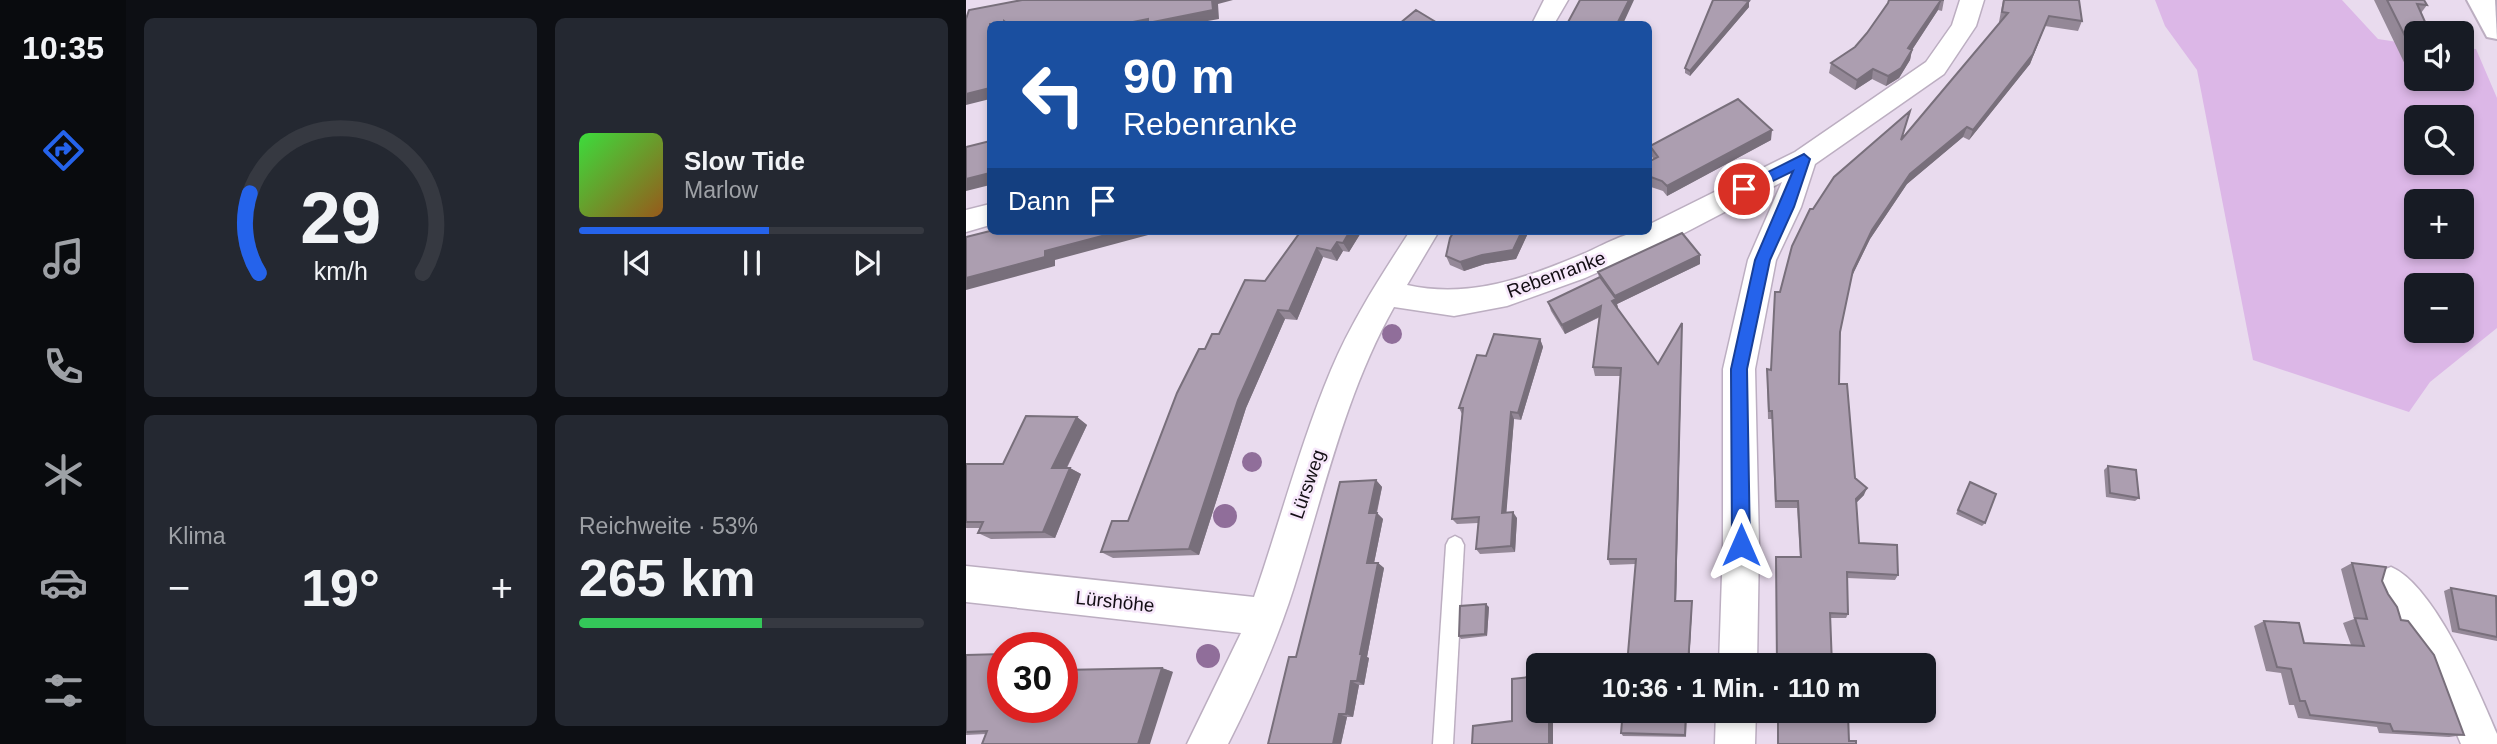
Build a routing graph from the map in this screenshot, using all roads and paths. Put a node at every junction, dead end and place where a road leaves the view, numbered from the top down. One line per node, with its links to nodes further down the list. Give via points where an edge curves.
1 (1556, 0): 4 (street)
2 (1972, 0): 6 (street, Rebenranke, via 1964,26 1935,68)
3 (2481, 0): 5 (main road)
4 (1545, 21)
5 (2497, 30)
6 (1804, 159): 10 (street, Rebenranke, via 1661,232 1507,294 1454,304); 15 (street, via 1762,260 1739,369)
7 (987, 216): 8 (street)
8 (966, 221)
9 (1422, 235): 10 (street, Lürsweg)
10 (1386, 293): 14 (street, Lürsweg, via 1348,369)
11 (1455, 545): 18 (lane)
12 (966, 584): 14 (street, Lürshöhe)
13 (2391, 585): 20 (street, via 2439,649)
14 (1265, 617): 17 (street, Lürsweg, via 1234,694)
15 (1738, 653)
16 (1736, 723): 19 (street)
17 (1206, 744)
18 (1443, 744)
19 (1735, 744)
20 (2481, 744)

